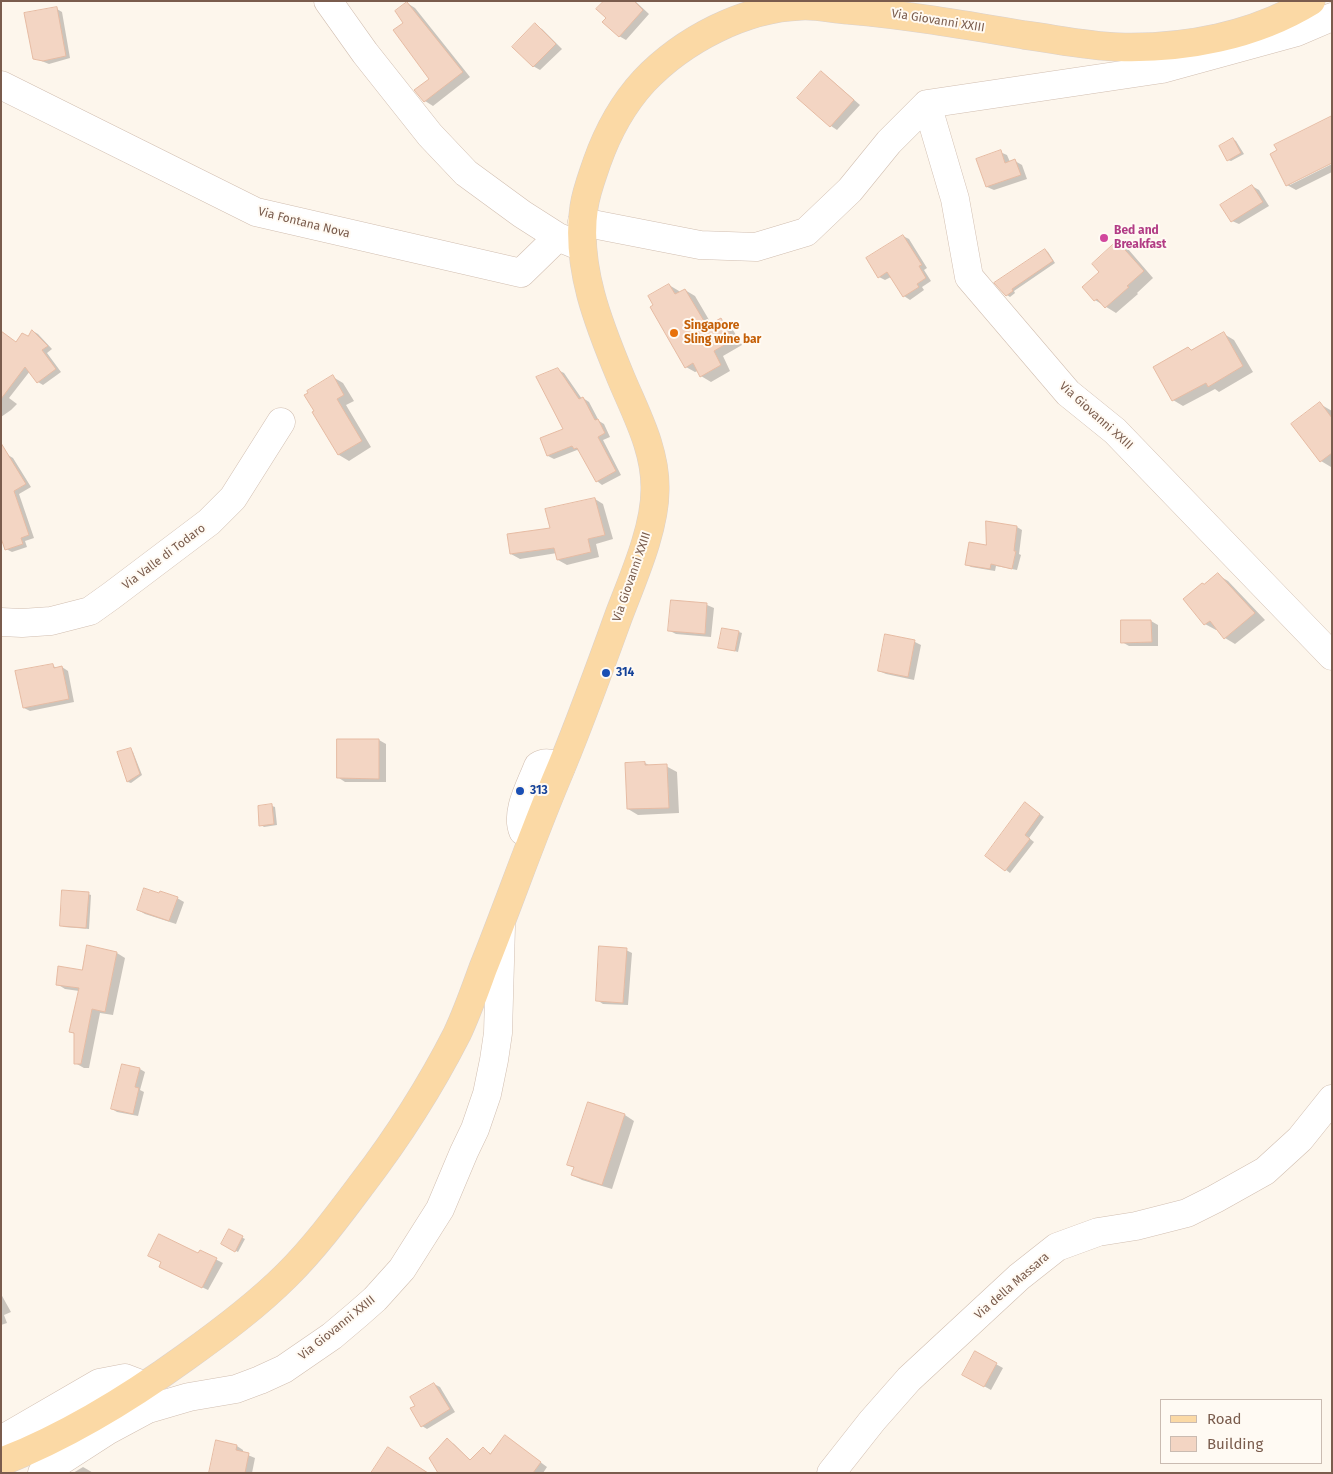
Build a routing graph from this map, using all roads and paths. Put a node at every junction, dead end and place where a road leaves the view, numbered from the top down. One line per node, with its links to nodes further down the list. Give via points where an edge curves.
1 (328, 1): 7 (street, via 430,135 466,173 522,214)
2 (1311, 1): 3 (main road, Via Giovanni XXIII, via 1258,27 1214,39 1159,47 1112,47)
3 (890, 8): 7 (main road, Via Giovanni XXIII, via 802,6 762,12 731,22 694,40 671,56 624,105 605,139)
4 (1332, 17): 6 (street, via 1297,32 1162,69)
5 (1, 84): 7 (street, Via Fontana Nova, via 256,212 521,273)
6 (927, 104): 7 (street, via 889,142 850,190 806,232 756,247); 10 (street, Via Giovanni XXIII, via 955,200 969,277 1068,393 1116,431)
7 (574, 235): 11 (main road, Via Giovanni XXIII, via 588,289 613,360 648,441 656,498 637,567)
8 (281, 422): 9 (street, Via Valle di Todaro, via 233,498 209,522 90,611 51,621)
9 (1, 622)
10 (1332, 656)
11 (501, 925): 13 (main road, Via Giovanni XXIII, via 458,1031 415,1110 322,1237 283,1278 227,1328); 16 (street, Via Giovanni XXIII, via 498,1034 486,1094 475,1130 440,1209 402,1269 358,1314 284,1369 236,1389 189,1397 148,1409)
12 (1332, 1099): 17 (street, Via della Massara, via 1300,1139 1265,1171 1215,1199 1187,1213 1098,1232 1056,1247 909,1379)
13 (146, 1386): 14 (street, via 125,1378 99,1383); 15 (main road, Via Giovanni XXIII, via 84,1423)
14 (1, 1438)
15 (1, 1462)
16 (42, 1473)
17 (831, 1473)

